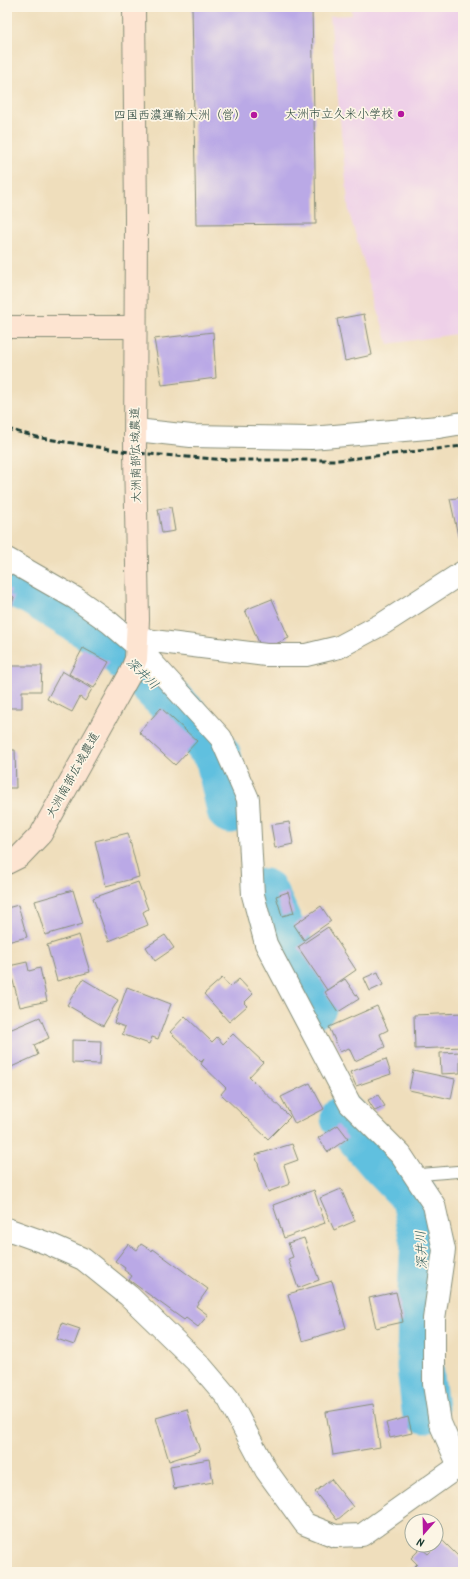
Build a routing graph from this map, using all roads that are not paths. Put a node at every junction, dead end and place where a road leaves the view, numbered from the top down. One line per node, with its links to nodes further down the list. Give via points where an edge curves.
1 (134, 7): 3 (street, 大洲南部広域農道)
2 (7, 327): 3 (street)
3 (135, 327): 5 (street, 大洲南部広域農道)
4 (463, 423): 5 (street, via 311,438 191,436)
5 (136, 430): 8 (street, 大洲南部広域農道)
6 (7, 559): 8 (street, via 75,598 109,622)
7 (463, 572): 8 (street, via 384,623 339,647 306,655 266,655 153,641)
8 (135, 654): 9 (street, 大洲南部広域農道, via 41,834 19,857); 11 (street, via 221,738 248,799 253,895 266,944 350,1104 401,1155)
9 (7, 863)
10 (463, 1170): 11 (lane)
11 (415, 1176): 13 (street, via 434,1205 444,1250 434,1320 434,1384 440,1424)
12 (7, 1229): 13 (street, via 83,1259 128,1296 199,1364 228,1398 266,1470 305,1524 335,1536 362,1535)
13 (461, 1469)

